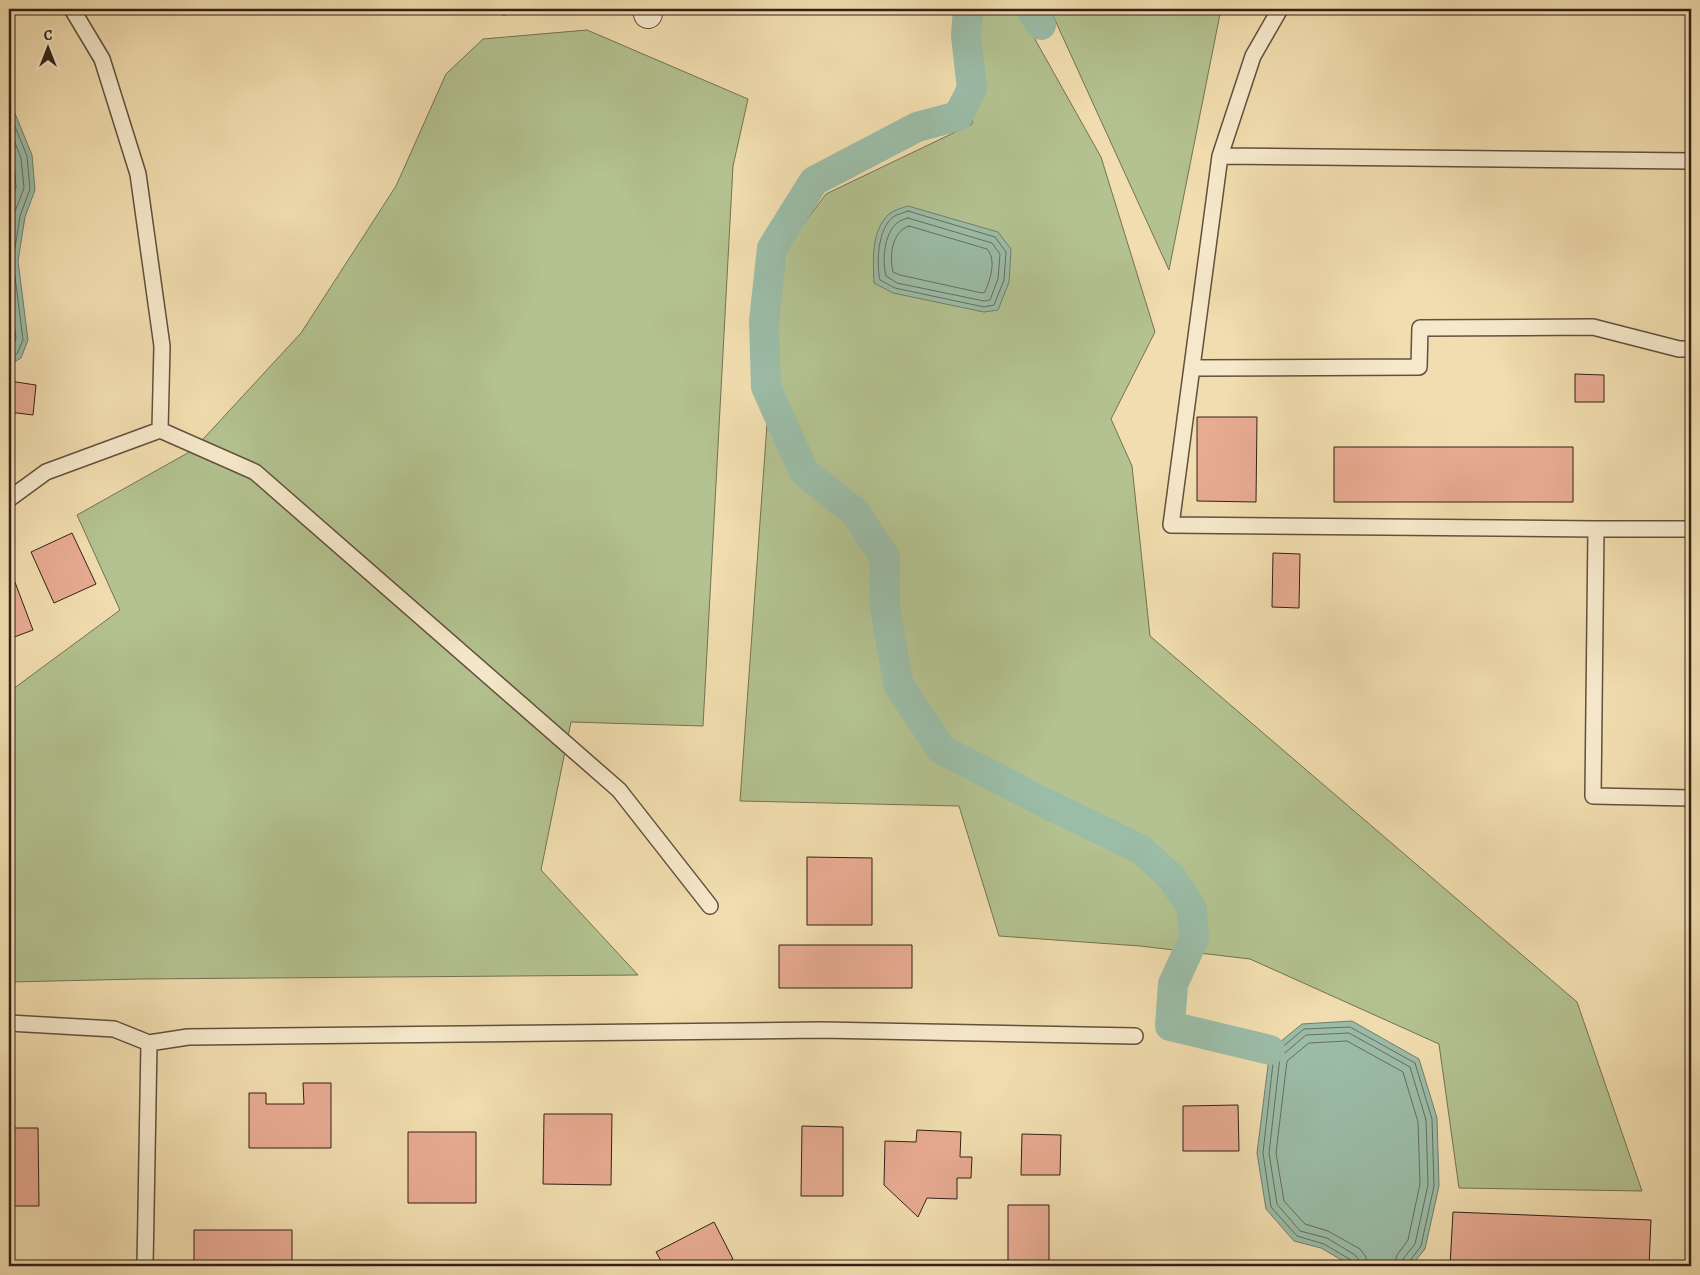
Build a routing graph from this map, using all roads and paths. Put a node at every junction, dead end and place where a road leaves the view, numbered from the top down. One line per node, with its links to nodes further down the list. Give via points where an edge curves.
1 (72, 9): 7 (lane, via 102,59 138,174 162,346)
2 (1280, 9): 3 (lane, via 1253,56)
3 (1220, 156): 4 (lane); 6 (lane)
4 (1691, 161)
5 (1691, 349): 6 (lane, via 1679,349 1594,327 1420,328 1419,367)
6 (1192, 368): 9 (lane, via 1171,525)
7 (160, 430): 8 (lane, via 46,472); 12 (lane, via 255,472 619,790)
8 (9, 499)
9 (1596, 529): 10 (lane); 11 (lane, via 1593,796)
10 (1691, 529)
11 (1691, 798)
12 (710, 906)
13 (9, 1023): 15 (lane, via 114,1029)
14 (1136, 1036): 15 (lane, via 821,1030 188,1037)
15 (149, 1043): 16 (lane)
16 (145, 1266)

